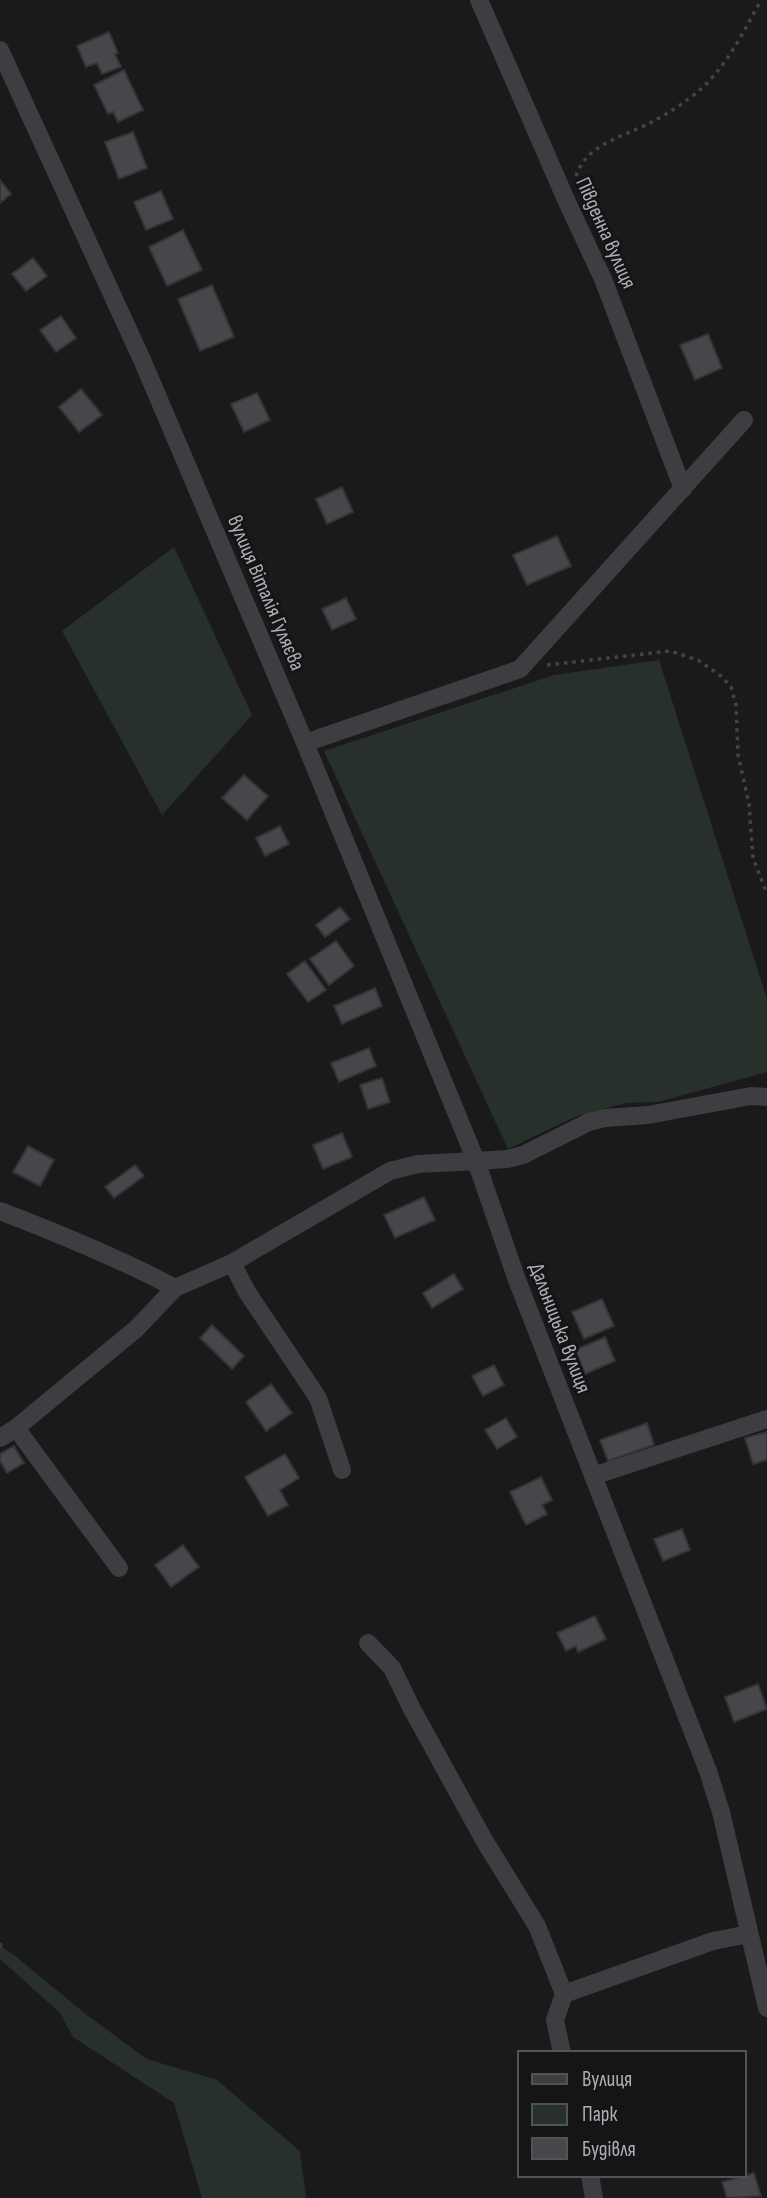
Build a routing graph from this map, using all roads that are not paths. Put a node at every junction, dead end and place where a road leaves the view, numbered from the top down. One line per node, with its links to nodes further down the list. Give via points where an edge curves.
1 (479, 0): 4 (street, Південна вулиця, via 603,279)
2 (0, 50): 5 (street, вулиця Віталія Гуляєва, via 144,362)
3 (744, 420): 4 (street)
4 (682, 489): 5 (street, via 520,669)
5 (305, 743): 7 (street, вулиця Віталія Гуляєва)
6 (767, 1097): 7 (street, via 605,1118 523,1155)
7 (476, 1161): 9 (street, via 418,1164 390,1171); 15 (street, Дальницька вулиця)
8 (0, 1211): 10 (street, via 72,1238)
9 (232, 1263): 10 (street); 14 (street, via 318,1398)
10 (175, 1288): 12 (street, via 136,1329)
11 (767, 1419): 15 (street)
12 (16, 1428): 13 (street); 16 (street)
13 (0, 1438)
14 (342, 1470)
15 (593, 1476): 18 (street, Дальницька вулиця, via 708,1771)
16 (119, 1568)
17 (368, 1643): 19 (street, via 392,1668 484,1840 537,1926)
18 (749, 1934): 19 (street, via 713,1941); 20 (street, Дальницька вулиця)
19 (564, 1994): 21 (street, via 555,2020)
20 (767, 2008)
21 (562, 2051)
22 (590, 2177): 23 (street)
23 (594, 2198)

